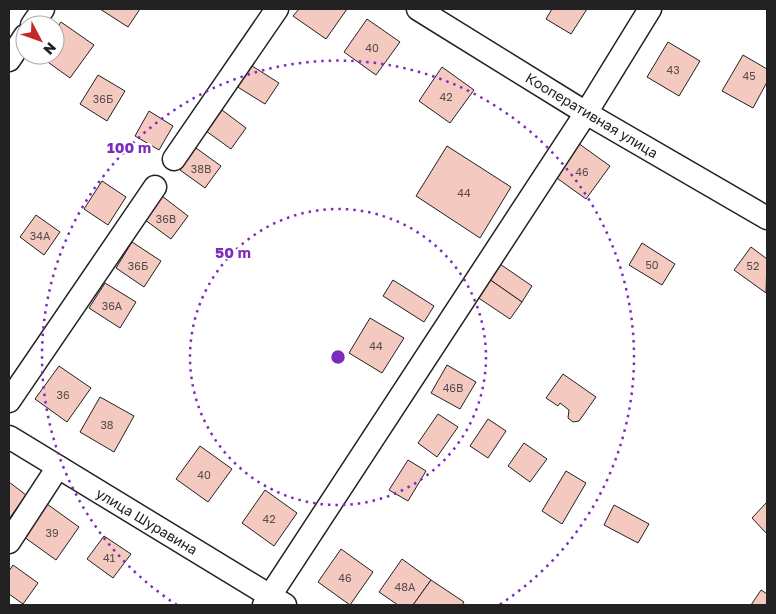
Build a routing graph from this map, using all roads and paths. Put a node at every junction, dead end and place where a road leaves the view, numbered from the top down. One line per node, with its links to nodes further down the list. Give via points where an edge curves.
1 (277, 9): 5 (street)
2 (418, 9): 4 (street, Кооперативная улица)
3 (650, 9): 4 (street)
4 (586, 113): 7 (street, Кооперативная улица); 12 (street)
5 (174, 159)
6 (155, 188): 8 (street)
7 (767, 218)
8 (9, 401)
9 (9, 437): 10 (street, улица Шуравина)
10 (58, 467): 11 (street); 12 (street, улица Шуравина)
11 (9, 542)
12 (273, 602)

